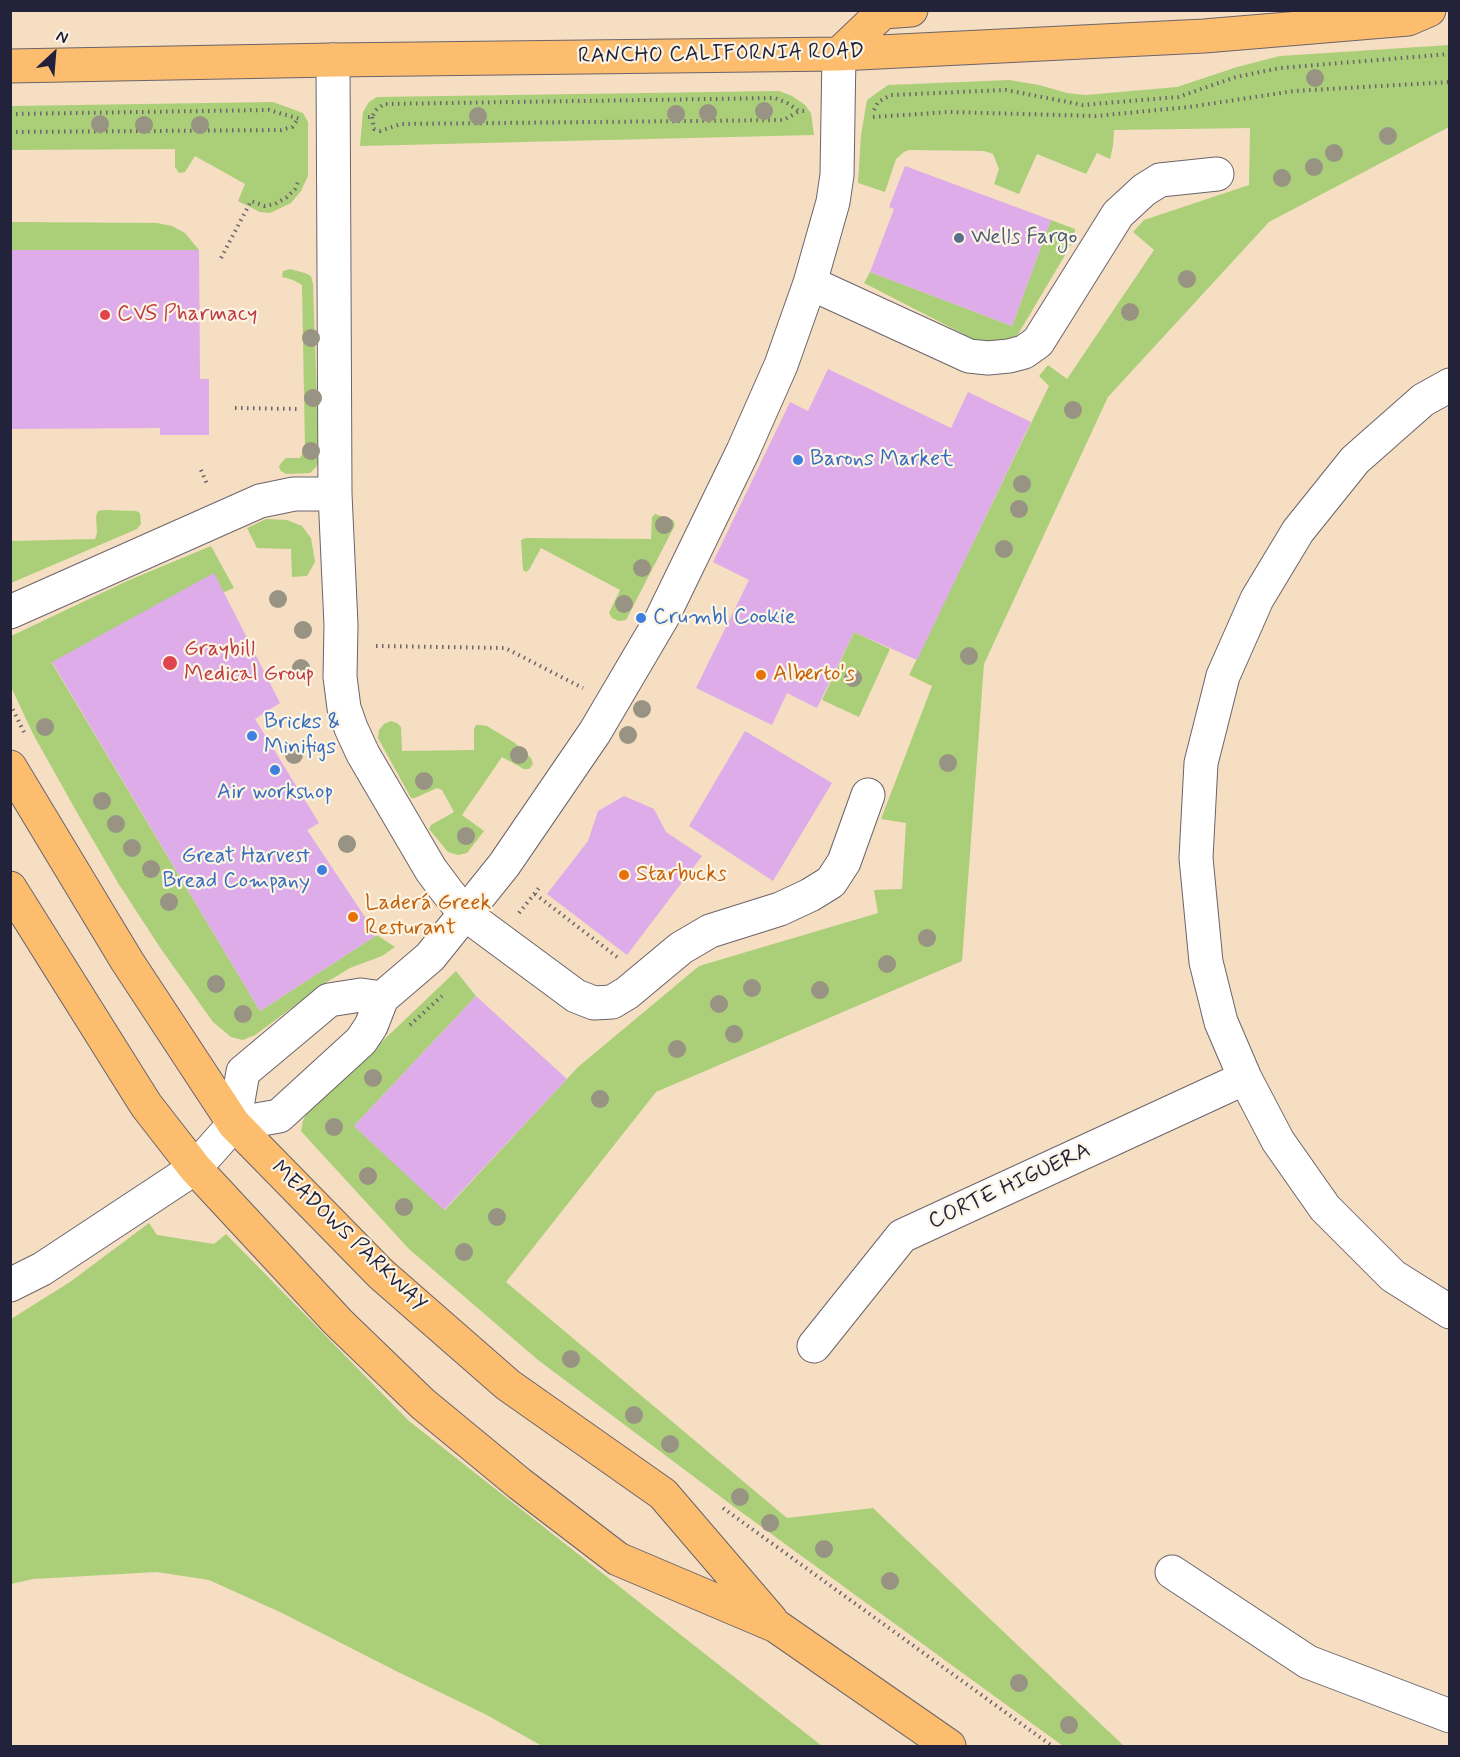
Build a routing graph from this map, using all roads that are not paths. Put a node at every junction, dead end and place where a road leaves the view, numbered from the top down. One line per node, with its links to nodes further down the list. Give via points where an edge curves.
1 (910, 10): 3 (main road, via 883,12)
2 (1429, 10): 3 (main road, RANCHO CALIFORNIA ROAD, via 1408,19 1204,36)
3 (839, 54): 4 (main road, RANCHO CALIFORNIA ROAD); 7 (street, via 837,175)
4 (333, 60): 5 (main road, RANCHO CALIFORNIA ROAD); 9 (street)
5 (10, 66)
6 (1217, 174): 7 (street, via 1161,180 1144,190 1118,214 1038,342 1024,352 988,358 969,356)
7 (810, 283): 14 (street, via 760,414 662,618 573,766)
8 (1449, 385): 16 (street, via 1423,400 1355,460 1298,531 1257,599 1223,676 1202,763 1196,858 1206,962 1221,1022)
9 (335, 494): 10 (street, via 294,494 260,501); 14 (street, via 344,708 369,764 431,870)
10 (10, 612)
11 (10, 766): 17 (main road, MEADOWS PARKWAY, via 127,961)
12 (868, 795): 14 (street, via 844,862 831,882 780,909 711,931 681,948 612,1002 594,1004 576,996)
13 (10, 888): 18 (main road, MEADOWS PARKWAY, via 146,1106)
14 (465, 914): 15 (street, via 430,957)
15 (382, 998): 17 (street, via 361,1041 279,1116); 17 (street, via 361,995 329,1000 243,1072)
16 (1245, 1078): 20 (street, via 1278,1141 1325,1209 1393,1276); 21 (street, CORTE HIGUERA, via 902,1236)
17 (234, 1124): 18 (street); 23 (main road, MEADOWS PARKWAY, via 381,1274 508,1385 663,1494)
18 (195, 1168): 19 (street, via 42,1269); 23 (main road, MEADOWS PARKWAY, via 338,1322 423,1404 520,1484 618,1559)
19 (10, 1285)
20 (1449, 1312)
21 (814, 1346)
22 (1172, 1572): 24 (street, via 1308,1662)
23 (776, 1626): 25 (main road, MEADOWS PARKWAY)
24 (1449, 1716)
25 (949, 1746)

